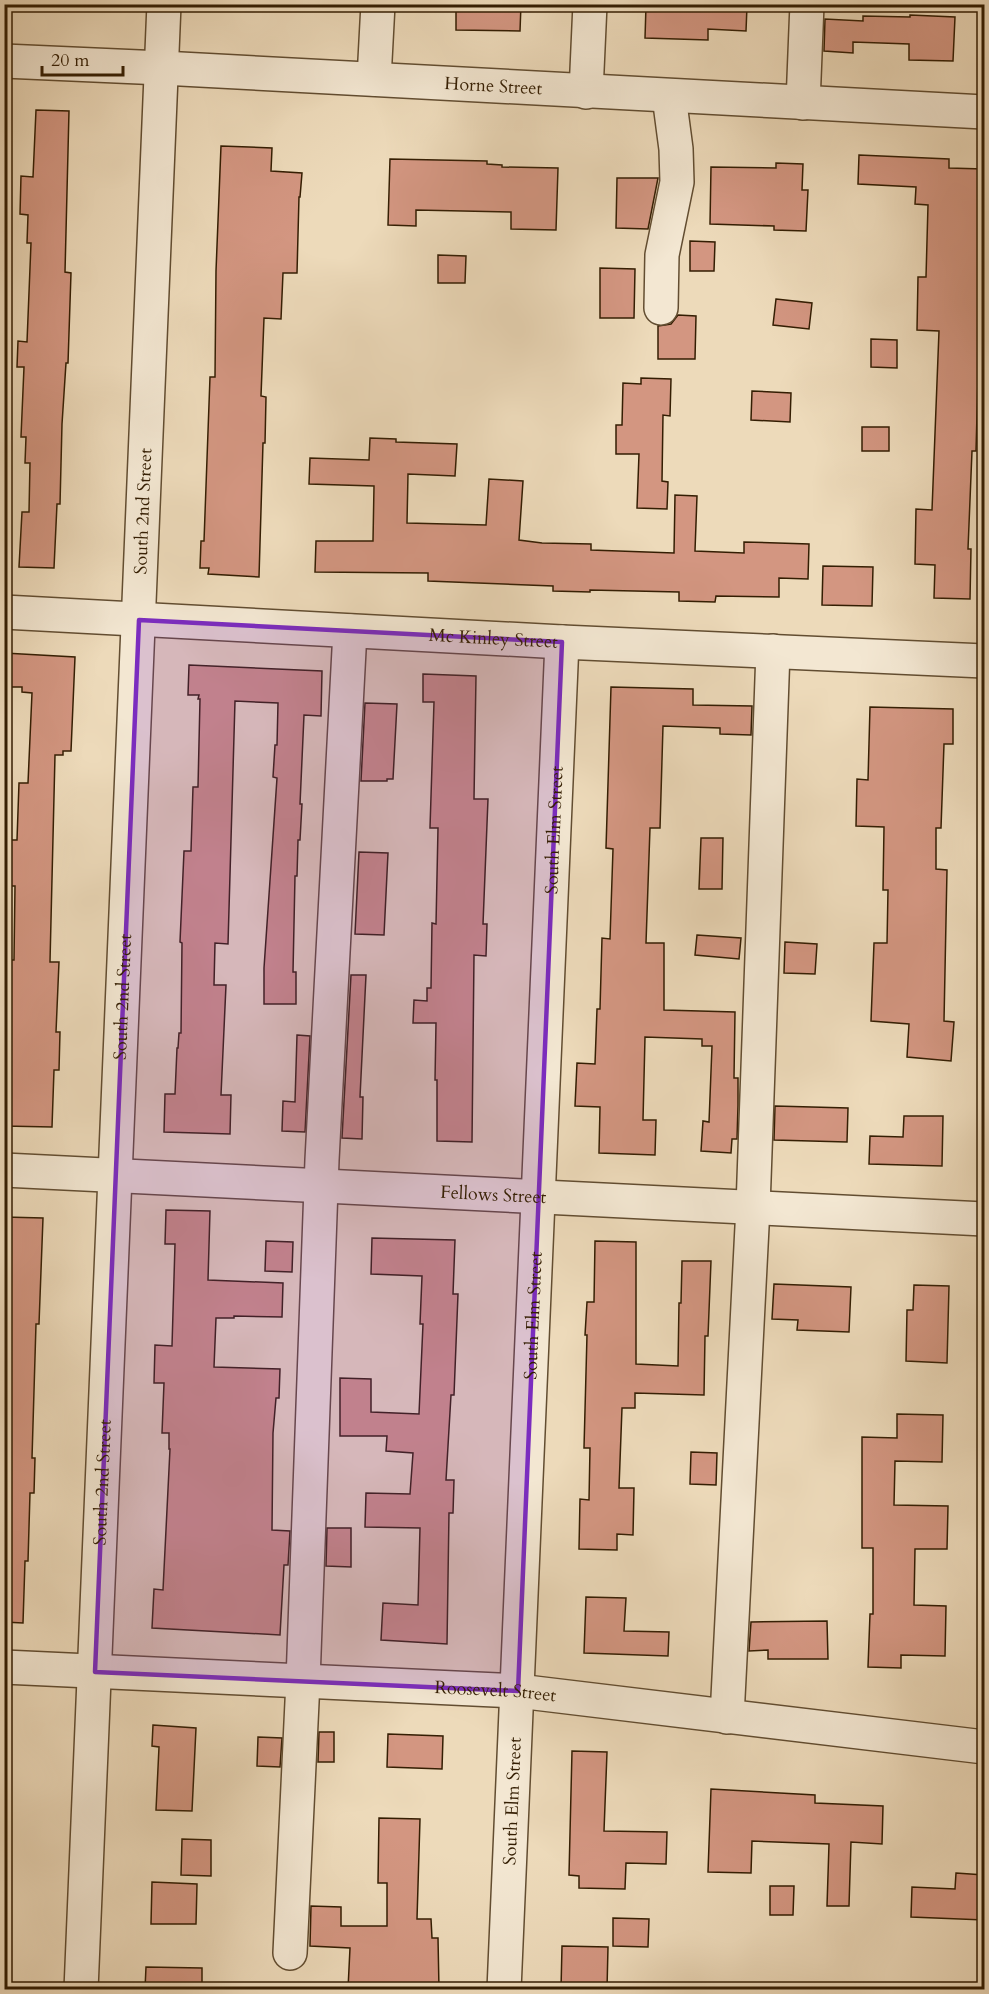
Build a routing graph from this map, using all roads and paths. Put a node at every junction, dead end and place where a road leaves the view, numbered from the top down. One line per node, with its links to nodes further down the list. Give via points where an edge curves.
1 (164, 4): 6 (street, South 2nd Street)
2 (378, 4): 7 (street)
3 (590, 4): 8 (street)
4 (807, 4): 10 (street)
5 (4, 62): 6 (street, Horne Street)
6 (162, 68): 7 (street, Horne Street); 14 (street, South 2nd Street)
7 (375, 80): 8 (street, Horne Street)
8 (586, 92): 9 (street, Horne Street)
9 (669, 96): 10 (street, Horne Street); 12 (street, via 677,182 662,255)
10 (803, 103): 11 (street, Horne Street)
11 (984, 112)
12 (661, 308)
13 (4, 612): 14 (street, Mc Kinley Street)
14 (139, 620): 15 (street, Mc Kinley Street); 20 (street, South 2nd Street)
15 (350, 631): 16 (street, Mc Kinley Street); 21 (street)
16 (562, 642): 17 (street, Mc Kinley Street); 22 (street, South Elm Street)
17 (772, 651): 18 (street, Mc Kinley Street); 23 (street)
18 (984, 661)
19 (4, 1170): 20 (street, Fellows Street)
20 (114, 1174): 21 (street, Fellows Street); 26 (street, South 2nd Street)
21 (321, 1185): 22 (street, Fellows Street); 27 (street)
22 (537, 1196): 23 (street, Fellows Street); 28 (street, South Elm Street)
23 (753, 1207): 24 (street, Fellows Street); 29 (street)
24 (984, 1219)
25 (4, 1667): 26 (street, Roosevelt Street)
26 (95, 1672): 27 (street, Roosevelt Street); 32 (street, South 2nd Street)
27 (303, 1681): 28 (street, Roosevelt Street); 31 (street)
28 (518, 1691): 29 (street, Roosevelt Street); 33 (street, South Elm Street)
29 (727, 1717): 30 (street, Roosevelt Street)
30 (984, 1746)
31 (290, 1953)
32 (81, 1989)
33 (504, 1989)

